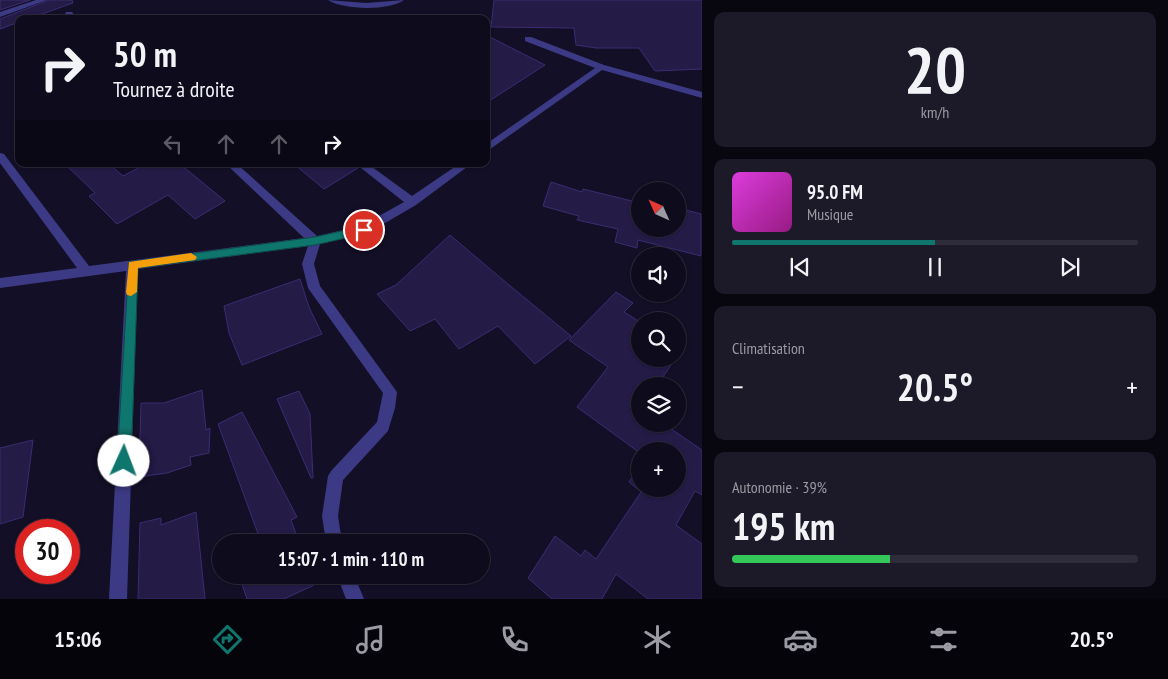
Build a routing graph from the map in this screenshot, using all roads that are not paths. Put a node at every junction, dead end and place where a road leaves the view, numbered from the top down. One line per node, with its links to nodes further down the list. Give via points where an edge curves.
1 (43, 0): 4 (street)
2 (332, 0): 3 (street, via 353,6 381,5)
3 (400, 0)
4 (0, 15)
5 (528, 39): 6 (street)
6 (601, 66): 7 (street); 8 (street)
7 (702, 95)
8 (490, 146)
9 (0, 156): 16 (street)
10 (235, 167): 14 (street)
11 (364, 167): 13 (street)
12 (462, 167): 13 (street)
13 (412, 202): 14 (street, via 364,230)
14 (315, 241): 15 (street); 18 (street, via 308,264 314,288 390,392 383,426 336,476 330,516)
15 (132, 265): 16 (street); 20 (street)
16 (86, 271): 17 (street)
17 (0, 283)
18 (333, 534)
19 (349, 584): 21 (street)
20 (118, 599)
21 (355, 599)

